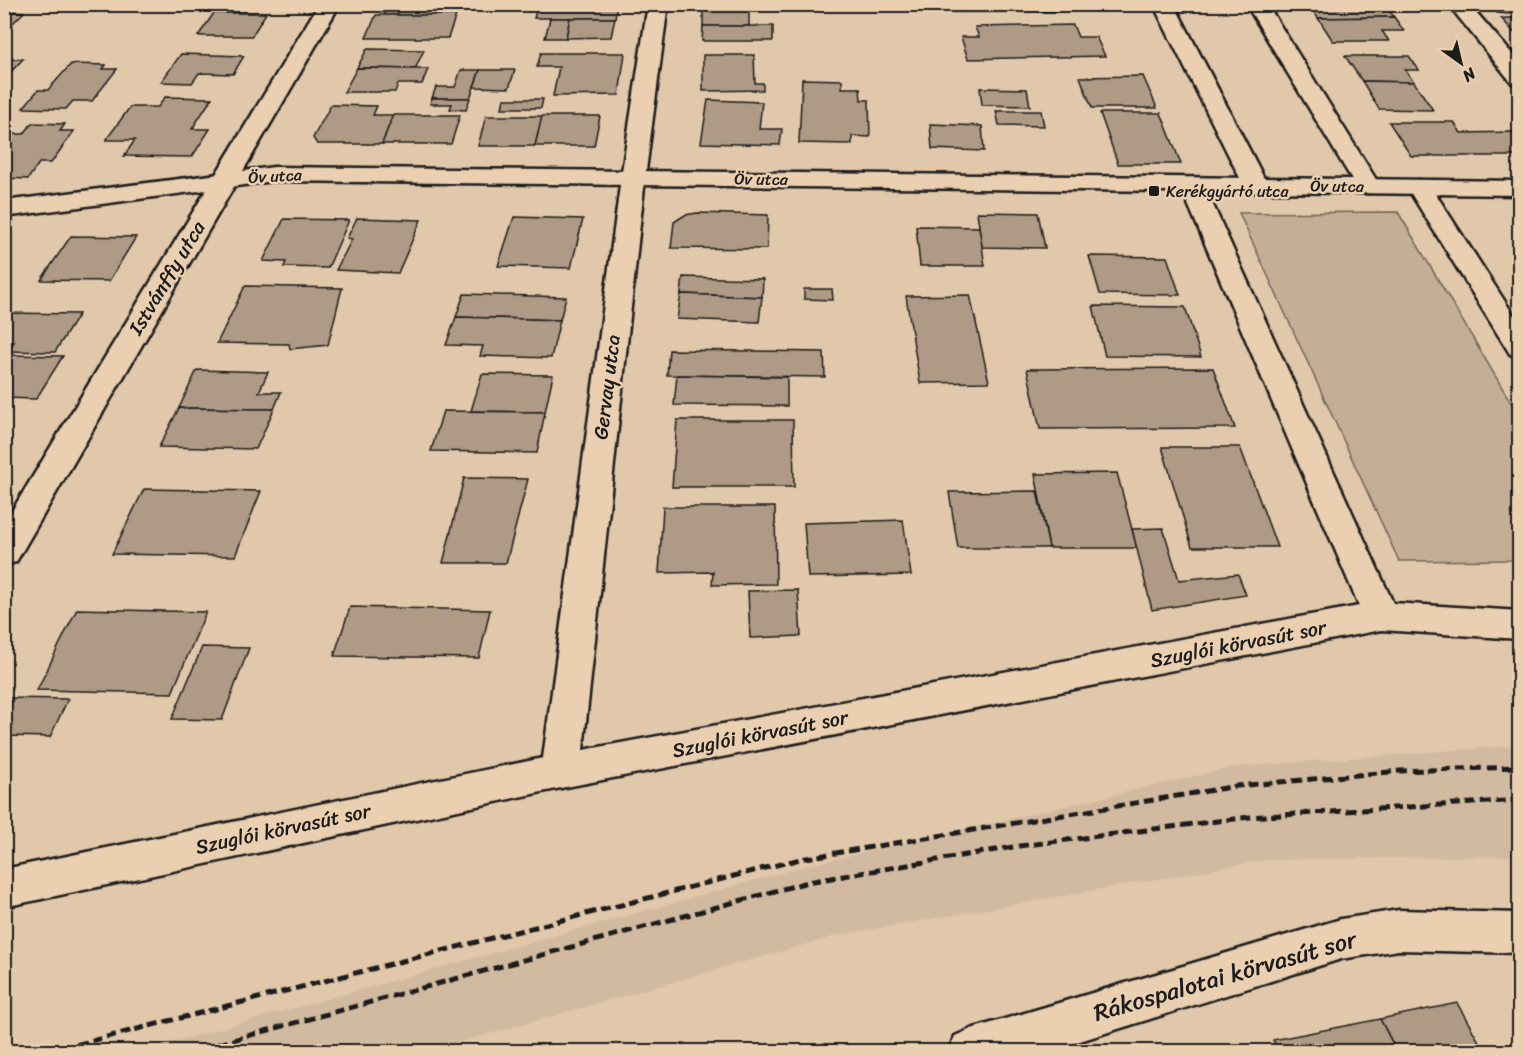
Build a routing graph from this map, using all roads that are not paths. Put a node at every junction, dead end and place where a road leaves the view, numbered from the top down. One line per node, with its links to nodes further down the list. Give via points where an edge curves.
1 (330, 4): 8 (street, Istvánffy utca)
2 (658, 4): 7 (street, Gervay utca)
3 (1163, 4): 10 (street)
4 (1256, 4): 11 (street)
5 (1458, 4): 6 (street)
6 (1520, 78)
7 (633, 178): 8 (street, Öv utca, via 274,174); 9 (street, Öv utca); 19 (street, Gervay utca)
8 (225, 179): 14 (street, Öv utca); 16 (street, Istvánffy utca)
9 (1192, 184): 10 (street, Öv utca); 17 (street)
10 (1256, 184): 11 (street, Öv utca)
11 (1368, 186): 12 (street, Öv utca)
12 (1419, 187): 13 (street, Öv utca); 15 (street)
13 (1520, 188)
14 (4, 209)
15 (1520, 348)
16 (4, 553)
17 (1381, 616): 18 (street, Szuglói körvasút sor); 19 (street, Szuglói körvasút sor)
18 (1520, 625)
19 (561, 771): 20 (street, Szuglói körvasút sor)
20 (4, 888)
21 (1520, 933): 22 (street, Rákospalotai körvasút sor, via 1399,930 1341,939)
22 (971, 1051)

